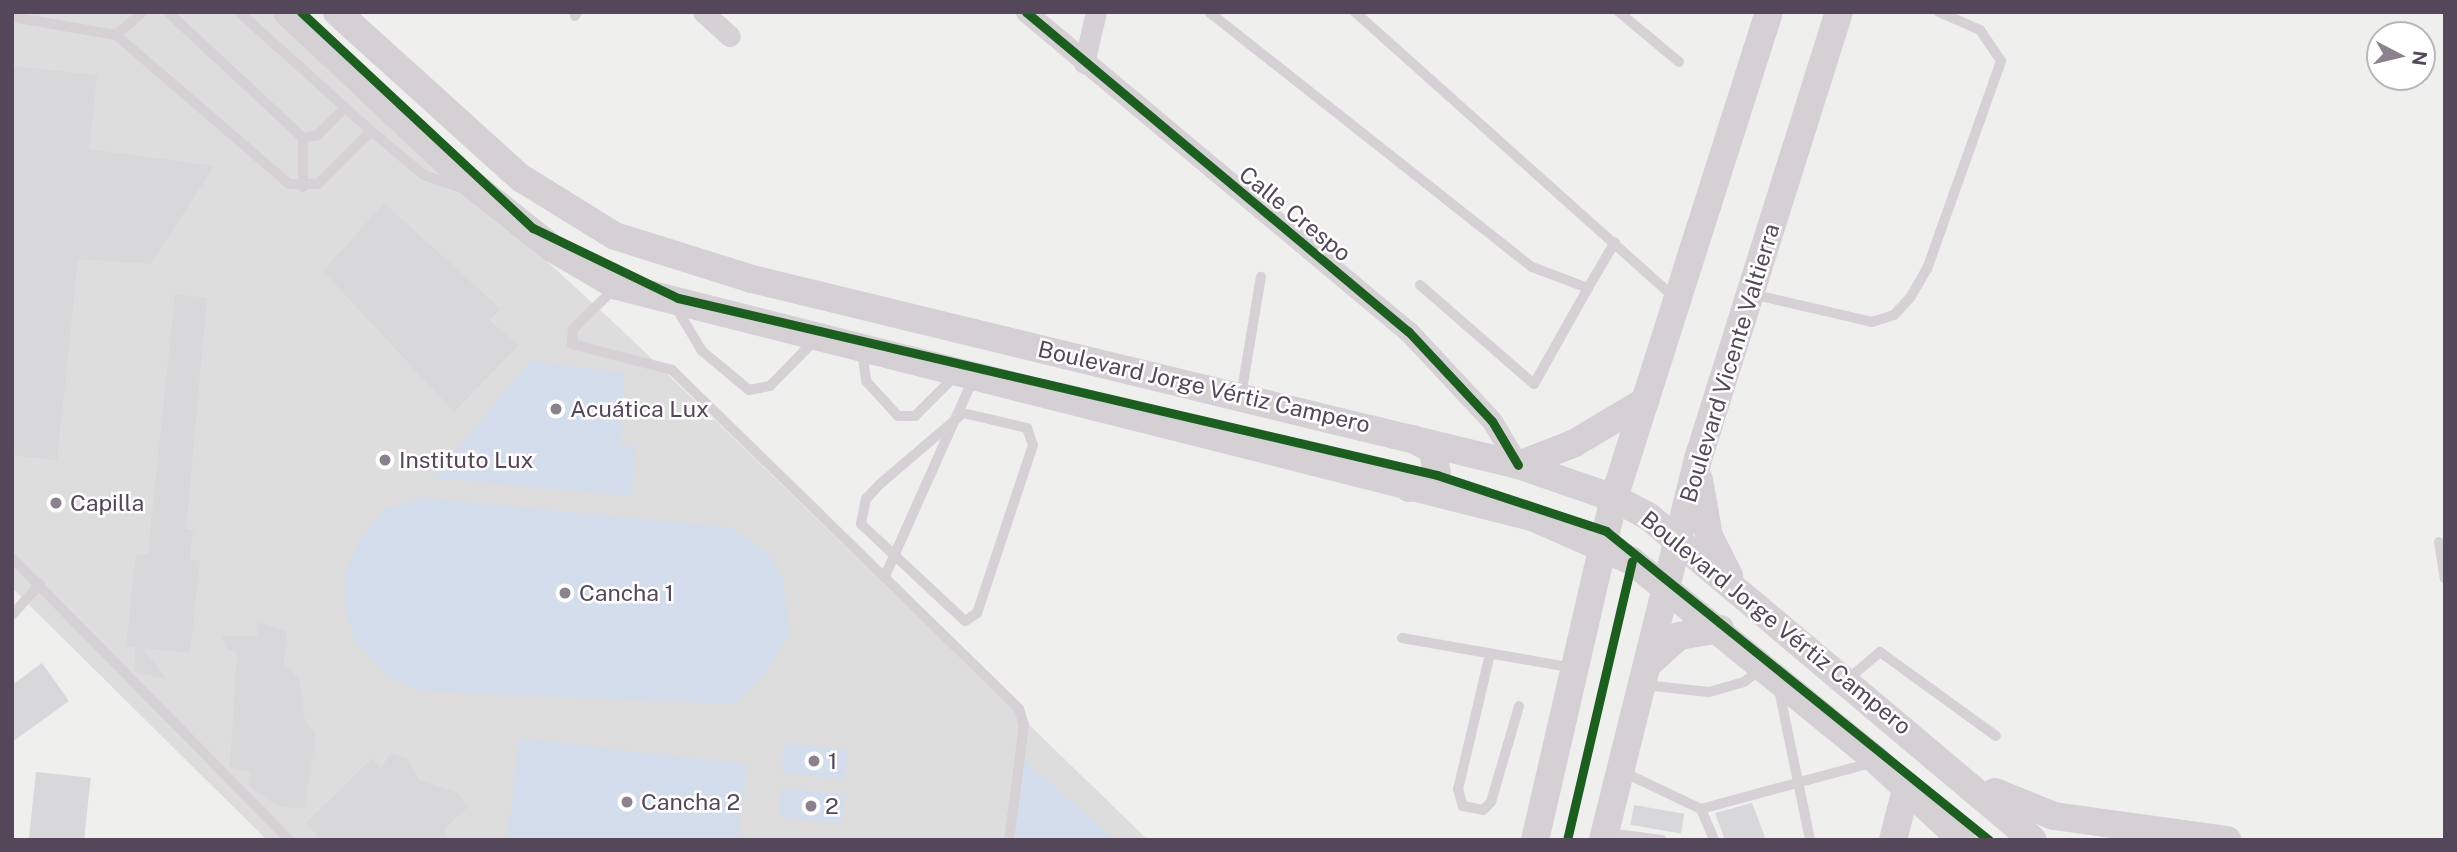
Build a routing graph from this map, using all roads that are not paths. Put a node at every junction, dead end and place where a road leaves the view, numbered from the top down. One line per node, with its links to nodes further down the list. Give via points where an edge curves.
1 (142, 12): 16 (lane)
2 (168, 12): 22 (lane)
3 (239, 12): 20 (lane)
4 (286, 12): 24 (main road, Boulevard Jorge Vértiz Campero)
5 (337, 12): 36 (main road, Boulevard Jorge Vértiz Campero, via 521,178 615,236 752,279)
6 (703, 12): 17 (street)
7 (1026, 12): 19 (street, Calle Crespo)
8 (1096, 12): 19 (street)
9 (1209, 12): 29 (lane, via 1513,254)
10 (1355, 12): 25 (lane)
11 (1619, 12): 18 (lane)
12 (1769, 12): 31 (main road)
13 (1839, 12): 30 (main road, Boulevard Vicente Valtierra)
14 (1939, 12): 30 (lane, via 1980,30 2001,61 1927,269 1910,298 1894,315 1872,322)
15 (12, 17): 16 (lane)
16 (116, 35): 23 (lane, via 277,178)
17 (730, 36)
18 (1679, 62)
19 (1084, 63): 41 (street, Calle Crespo, via 1408,331 1492,421)
20 (344, 108): 21 (lane); 22 (lane, via 318,135)
21 (371, 131): 23 (lane, via 332,173); 24 (lane, via 424,174)
22 (303, 138): 23 (lane)
23 (303, 187)
24 (488, 198): 28 (main road, Boulevard Jorge Vértiz Campero, via 552,248)
25 (1615, 242): 29 (lane); 31 (lane)
26 (1261, 277): 36 (lane)
27 (1420, 285): 29 (lane, via 1534,384)
28 (617, 286): 32 (main road, Boulevard Jorge Vértiz Campero); 49 (lane, via 573,329 572,344 672,370)
29 (1588, 288)
30 (1750, 293): 40 (main road, Boulevard Vicente Valtierra)
31 (1676, 299): 37 (main road)
32 (675, 306): 33 (main road, Boulevard Jorge Vértiz Campero); 33 (lane, via 702,351 749,390 770,386)
33 (816, 339): 34 (main road, Boulevard Jorge Vértiz Campero)
34 (862, 351): 35 (main road, Boulevard Jorge Vértiz Campero); 35 (lane, via 866,381 898,416 915,416)
35 (964, 377): 38 (lane); 42 (main road, Boulevard Jorge Vértiz Campero)
36 (1241, 396): 39 (main road, Boulevard Jorge Vértiz Campero)
37 (1645, 401): 41 (main road, via 1573,444); 43 (main road)
38 (950, 419): 48 (lane); 48 (lane, via 866,499 861,524); 55 (lane, via 981,413 1033,435 977,613)
39 (1405, 435): 41 (main road, Boulevard Jorge Vértiz Campero); 42 (main road, via 1433,450 1438,462 1433,481)
40 (1698, 459): 44 (main road, Boulevard Vicente Valtierra); 53 (main road, via 1709,536)
41 (1518, 465): 43 (main road, Boulevard Jorge Vértiz Campero)
42 (1409, 488): 46 (main road, Boulevard Jorge Vértiz Campero, via 1532,517)
43 (1614, 498): 44 (main road, Boulevard Jorge Vértiz Campero); 46 (main road)
44 (1678, 541): 52 (main road, Boulevard Vicente Valtierra); 53 (main road, Boulevard Jorge Vértiz Campero)
45 (2439, 542): 50 (lane)
46 (1602, 546): 52 (main road, Boulevard Jorge Vértiz Campero); 60 (main road)
47 (12, 558): 51 (lane)
48 (893, 558): 49 (lane); 55 (lane)
49 (885, 576): 57 (lane)
50 (2445, 579)
51 (40, 584): 54 (lane); 73 (lane)
52 (1668, 588): 56 (main road, Boulevard Jorge Vértiz Campero); 62 (main road, Boulevard Vicente Valtierra)
53 (1737, 591): 63 (main road, Boulevard Jorge Vértiz Campero)
54 (12, 615)
55 (958, 618): 57 (lane)
56 (1720, 629): 61 (main road, Boulevard Jorge Vértiz Campero); 62 (main road, via 1679,636)
57 (948, 634): 74 (lane, via 1019,709 1024,725)
58 (1402, 638): 59 (lane)
59 (1490, 654): 60 (lane); 64 (lane, via 1461,768 1463,806 1483,810 1490,802)
60 (1574, 668): 75 (main road)
61 (1770, 672): 62 (lane, via 1709,692); 66 (main road, Boulevard Jorge Vértiz Campero); 69 (lane)
62 (1644, 675): 68 (main road, Boulevard Vicente Valtierra)
63 (1847, 680): 65 (lane, via 1880,652); 67 (main road, Boulevard Jorge Vértiz Campero)
64 (1519, 706)
65 (1996, 736)
66 (1877, 761): 69 (lane); 70 (main road, Boulevard Jorge Vértiz Campero)
67 (1953, 767): 81 (main road, Boulevard Jorge Vértiz Campero); 82 (main road, via 2025,808)
68 (1621, 771): 71 (lane); 72 (main road, Boulevard Vicente Valtierra)
69 (1796, 784): 71 (lane); 78 (lane)
70 (1907, 786): 79 (main road); 80 (main road, Boulevard Jorge Vértiz Campero)
71 (1701, 808): 77 (lane)
72 (1604, 836): 76 (lane)
73 (289, 840)
74 (1009, 840)
75 (1535, 840)
76 (1662, 840)
77 (1714, 840)
78 (1810, 840)
79 (1893, 840)
80 (1962, 840)
81 (2033, 840)
82 (2227, 840)

